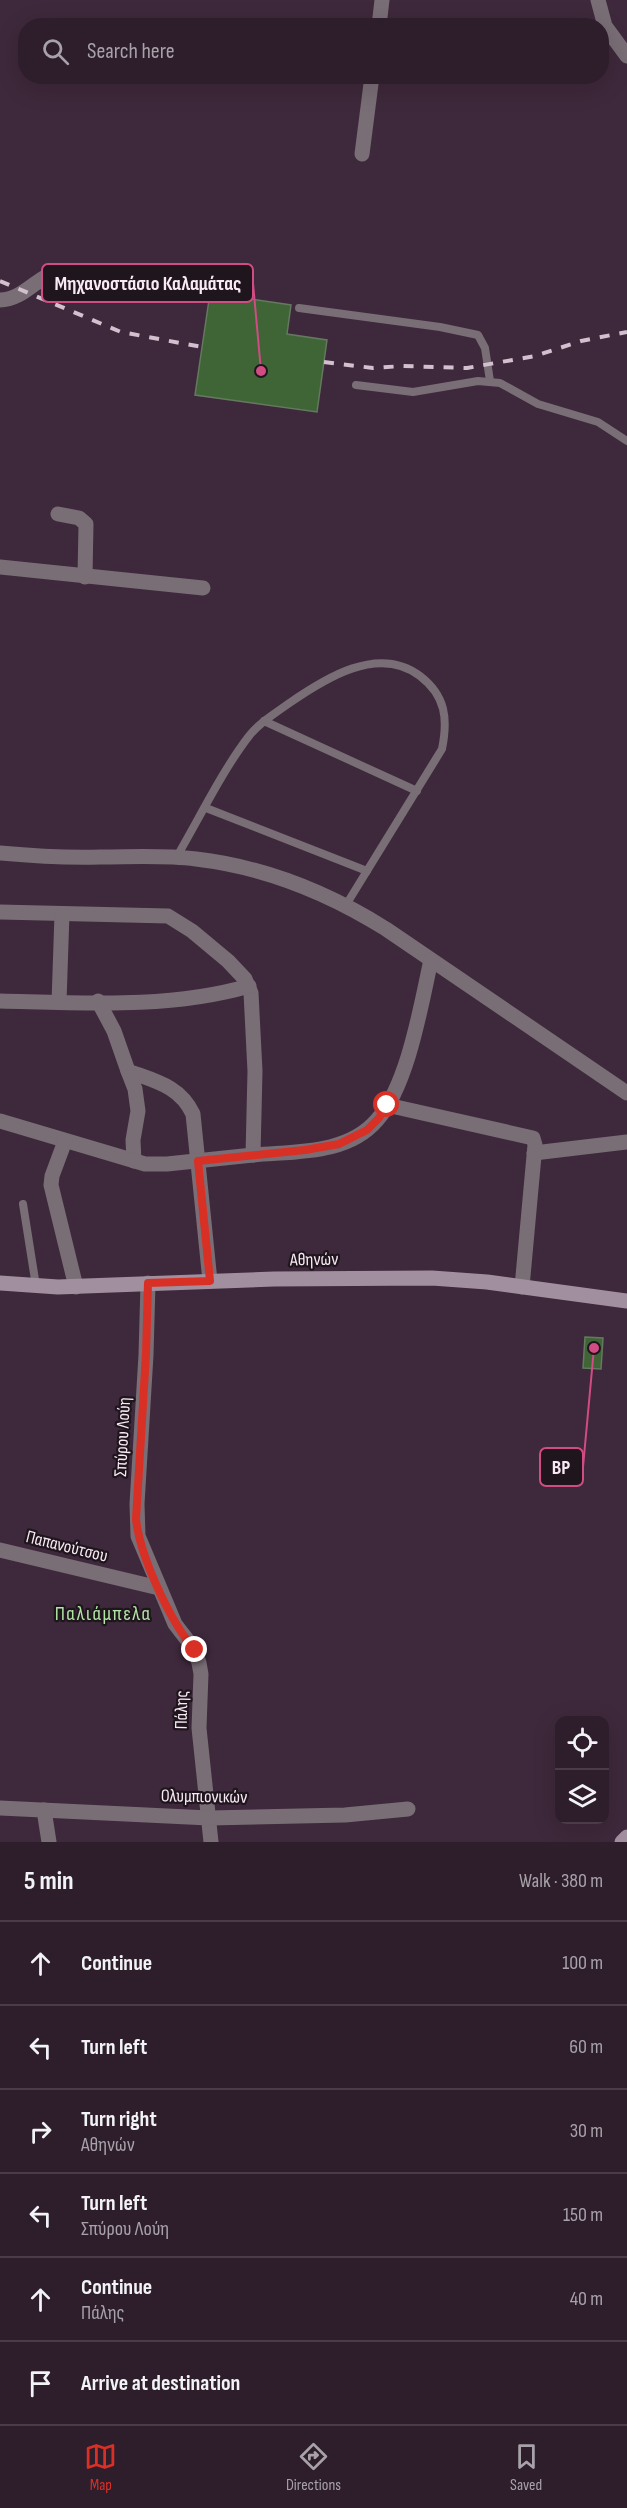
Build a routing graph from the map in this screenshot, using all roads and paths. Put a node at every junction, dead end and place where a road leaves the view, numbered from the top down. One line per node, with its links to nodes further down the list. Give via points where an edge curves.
1 (382, 0): 3 (street)
2 (598, 0): 4 (street)
3 (380, 18)
4 (603, 18)
5 (609, 32): 6 (street)
6 (627, 56)
7 (371, 84): 8 (street)
8 (362, 154)
9 (133, 282): 10 (street, via 59,271 11,299)
10 (0, 300)
11 (299, 308): 12 (lane, via 478,335 485,348)
12 (490, 381): 13 (lane, via 413,392); 14 (lane, via 538,404 598,422)
13 (356, 385)
14 (627, 441)
15 (58, 514): 17 (street, via 79,518 86,524)
16 (0, 567): 17 (street)
17 (85, 577): 18 (street)
18 (203, 588)
19 (264, 721): 20 (lane); 20 (lane, via 334,675 384,662 408,667 427,681 440,700 447,725 442,749); 21 (lane, via 241,748)
20 (417, 791): 24 (lane)
21 (206, 808): 23 (lane); 24 (lane)
22 (0, 853): 23 (street)
23 (176, 858): 25 (street, via 221,863 274,876)
24 (367, 871): 25 (lane)
25 (346, 905): 28 (street)
26 (0, 912): 27 (street)
27 (62, 914): 29 (street, via 168,916 220,955); 31 (street)
28 (431, 960): 34 (street); 35 (street, via 409,1049)
29 (249, 986): 32 (street, via 200,998); 40 (street, via 255,1071)
30 (0, 1001): 31 (street)
31 (59, 1002): 32 (street)
32 (98, 1002): 33 (street, via 114,1031)
33 (128, 1071): 41 (street, via 138,1111); 42 (street, via 158,1081 184,1098 196,1123)
34 (627, 1093)
35 (387, 1105): 39 (street, via 528,1136 534,1140); 40 (street, via 372,1125 346,1142 318,1149)
36 (0, 1121): 37 (street)
37 (65, 1141): 41 (street); 48 (street, via 51,1185)
38 (627, 1142): 39 (street)
39 (534, 1153): 49 (street)
40 (253, 1155): 42 (street)
41 (134, 1161): 42 (street)
42 (198, 1161): 44 (street)
43 (23, 1204): 47 (lane)
44 (210, 1281): 46 (main road, Αθηνών); 49 (main road, Αθηνών, via 432,1278)
45 (0, 1283): 47 (main road, Αθηνών)
46 (148, 1283): 48 (main road, Αθηνών); 52 (street, Σπύρου Λούη, via 136,1519 142,1551)
47 (37, 1287): 48 (main road, Αθηνών)
48 (76, 1287)
49 (522, 1287): 50 (main road, Αθηνών)
50 (627, 1301)
51 (0, 1550): 52 (street, Παπανούτσου)
52 (159, 1588): 56 (street, Πάλης, via 199,1663 199,1728)
53 (0, 1808): 55 (street, Ολυμπιονικών)
54 (408, 1809): 56 (street, Ολυμπιονικών, via 345,1815)
55 (44, 1810): 56 (street, Ολυμπιονικών); 58 (street)
56 (209, 1818): 59 (street, Πάλης)
57 (627, 1837): 60 (main road)
58 (49, 1842)
59 (211, 1842)
60 (622, 1842)

